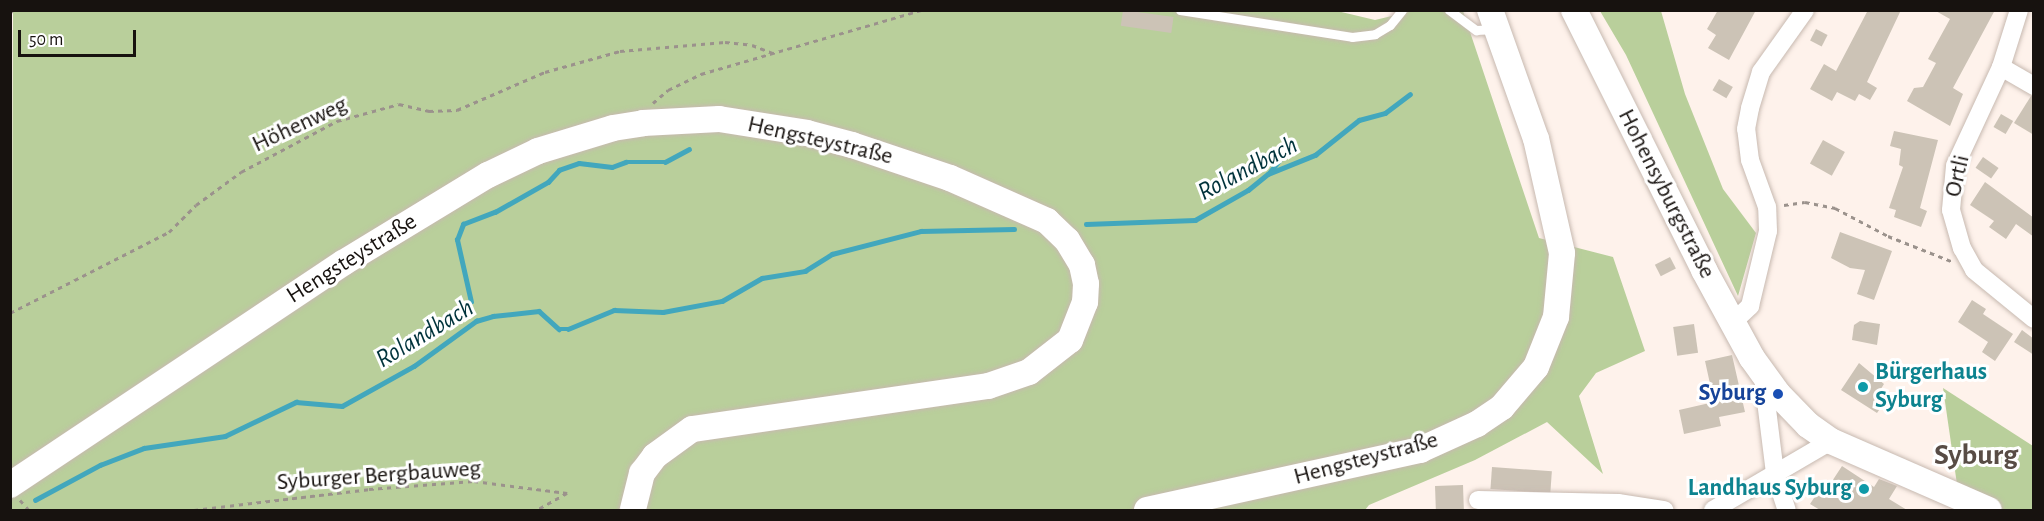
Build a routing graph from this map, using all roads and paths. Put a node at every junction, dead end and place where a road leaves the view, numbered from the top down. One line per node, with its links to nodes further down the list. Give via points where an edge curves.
1 (922, 10): 9 (path, via 861,25)
2 (1180, 10): 3 (lane, via 1352,37 1375,34 1390,25)
3 (1402, 10)
4 (1449, 10): 8 (lane, via 1476,30)
5 (1574, 10): 17 (main road, Hohensyburgstraße)
6 (1805, 10): 13 (street, via 1761,72 1746,129 1750,160)
7 (2019, 10): 10 (street, Ortli)
8 (1494, 20): 28 (main road, Hengsteystraße, via 1536,139 1562,253 1556,317 1536,367 1502,407 1478,424 1420,450)
9 (776, 54): 12 (path, via 701,74 668,90 651,105); 15 (path, Höhenweg, via 752,45 724,42 621,51 545,72 457,110 429,111 399,104 337,121 290,142 241,172 196,205 169,232)
10 (2001, 68): 11 (street); 14 (street, Ortli, via 1955,166 1951,189 1955,230)
11 (2034, 86)
12 (643, 123): 21 (main road, Hengsteystraße, via 593,132 538,151 488,175 343,263); 27 (main road, Hengsteystraße, via 719,119 755,124 807,133 912,164 1003,198 1047,221 1067,240 1082,265 1086,284 1085,302 1070,340 1029,372 988,386 692,429 655,456 642,473)
13 (1767, 207): 14 (path, via 1805,202 1835,208 1888,236); 17 (street, via 1768,231 1750,306)
14 (1974, 270): 16 (street, Ortli)
15 (10, 313)
16 (2034, 319)
17 (1732, 323): 18 (main road, Hohensyburgstraße)
18 (1763, 375): 19 (main road, Hohensyburgstraße, via 1792,409); 20 (street, Hohensyburgstraße)
19 (1831, 441): 20 (street); 32 (main road, Hohensyburgstraße)
20 (1775, 474): 30 (street); 31 (street, Hohensyburgstraße)
21 (14, 491): 24 (path)
22 (1478, 500): 23 (street)
23 (1613, 506): 29 (street)
24 (28, 510)
25 (194, 510): 26 (path, Syburger Bergbauweg, via 474,481 567,493)
26 (536, 510)
27 (633, 510)
28 (1147, 510)
29 (1664, 510)
30 (1713, 510)
31 (1787, 510)
32 (1989, 510)

